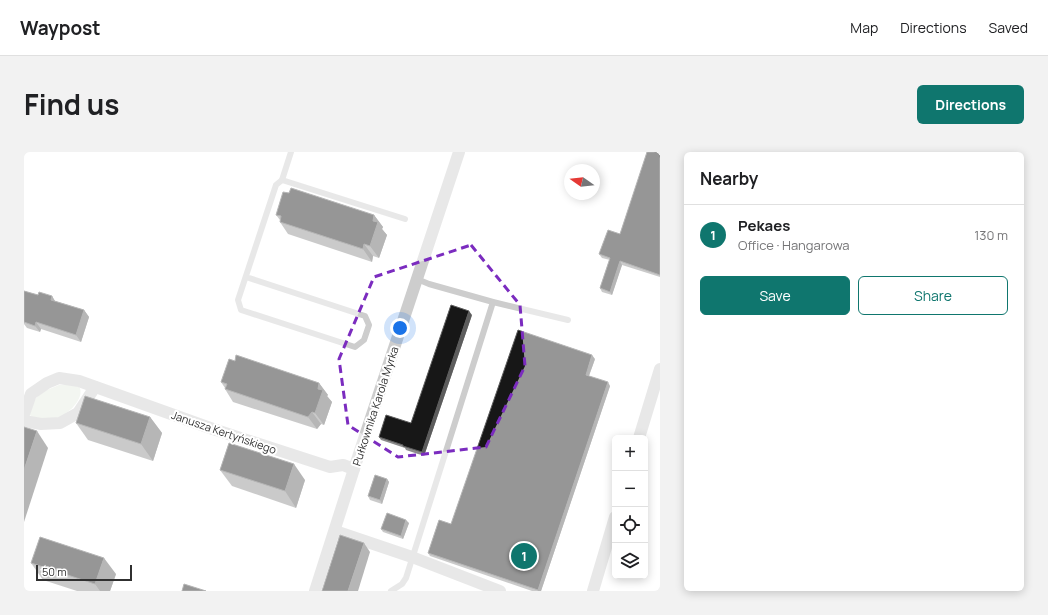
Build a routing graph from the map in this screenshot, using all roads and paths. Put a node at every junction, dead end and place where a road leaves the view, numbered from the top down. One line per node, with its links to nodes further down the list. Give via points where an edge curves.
1 (291, 152): 3 (lane)
2 (459, 152): 6 (street, Pułkownika Karola Myrka)
3 (282, 180): 4 (lane); 5 (lane, via 276,185)
4 (405, 218)
5 (246, 277): 5 (lane, via 365,316 369,325 364,340 355,347 241,310 238,300)
6 (417, 280): 7 (lane); 15 (street, Pułkownika Karola Myrka)
7 (493, 302): 8 (lane); 18 (lane)
8 (568, 320)
9 (660, 369): 14 (street)
10 (95, 387): 11 (street, Janusza Kertyńskiego, via 59,378); 13 (street, via 78,413 60,423 41,424); 15 (street, Janusza Kertyńskiego, via 330,467 343,466)
11 (28, 392): 12 (street, Janusza Kertyńskiego)
12 (24, 414)
13 (24, 420)
14 (640, 435)
15 (354, 469): 17 (street, Pułkownika Karola Myrka)
16 (612, 527): 22 (street)
17 (335, 531): 18 (street); 19 (street, Pułkownika Karola Myrka)
18 (412, 557): 20 (lane, via 406,578); 21 (street)
19 (315, 591)
20 (391, 591)
21 (500, 591)
22 (592, 591)

